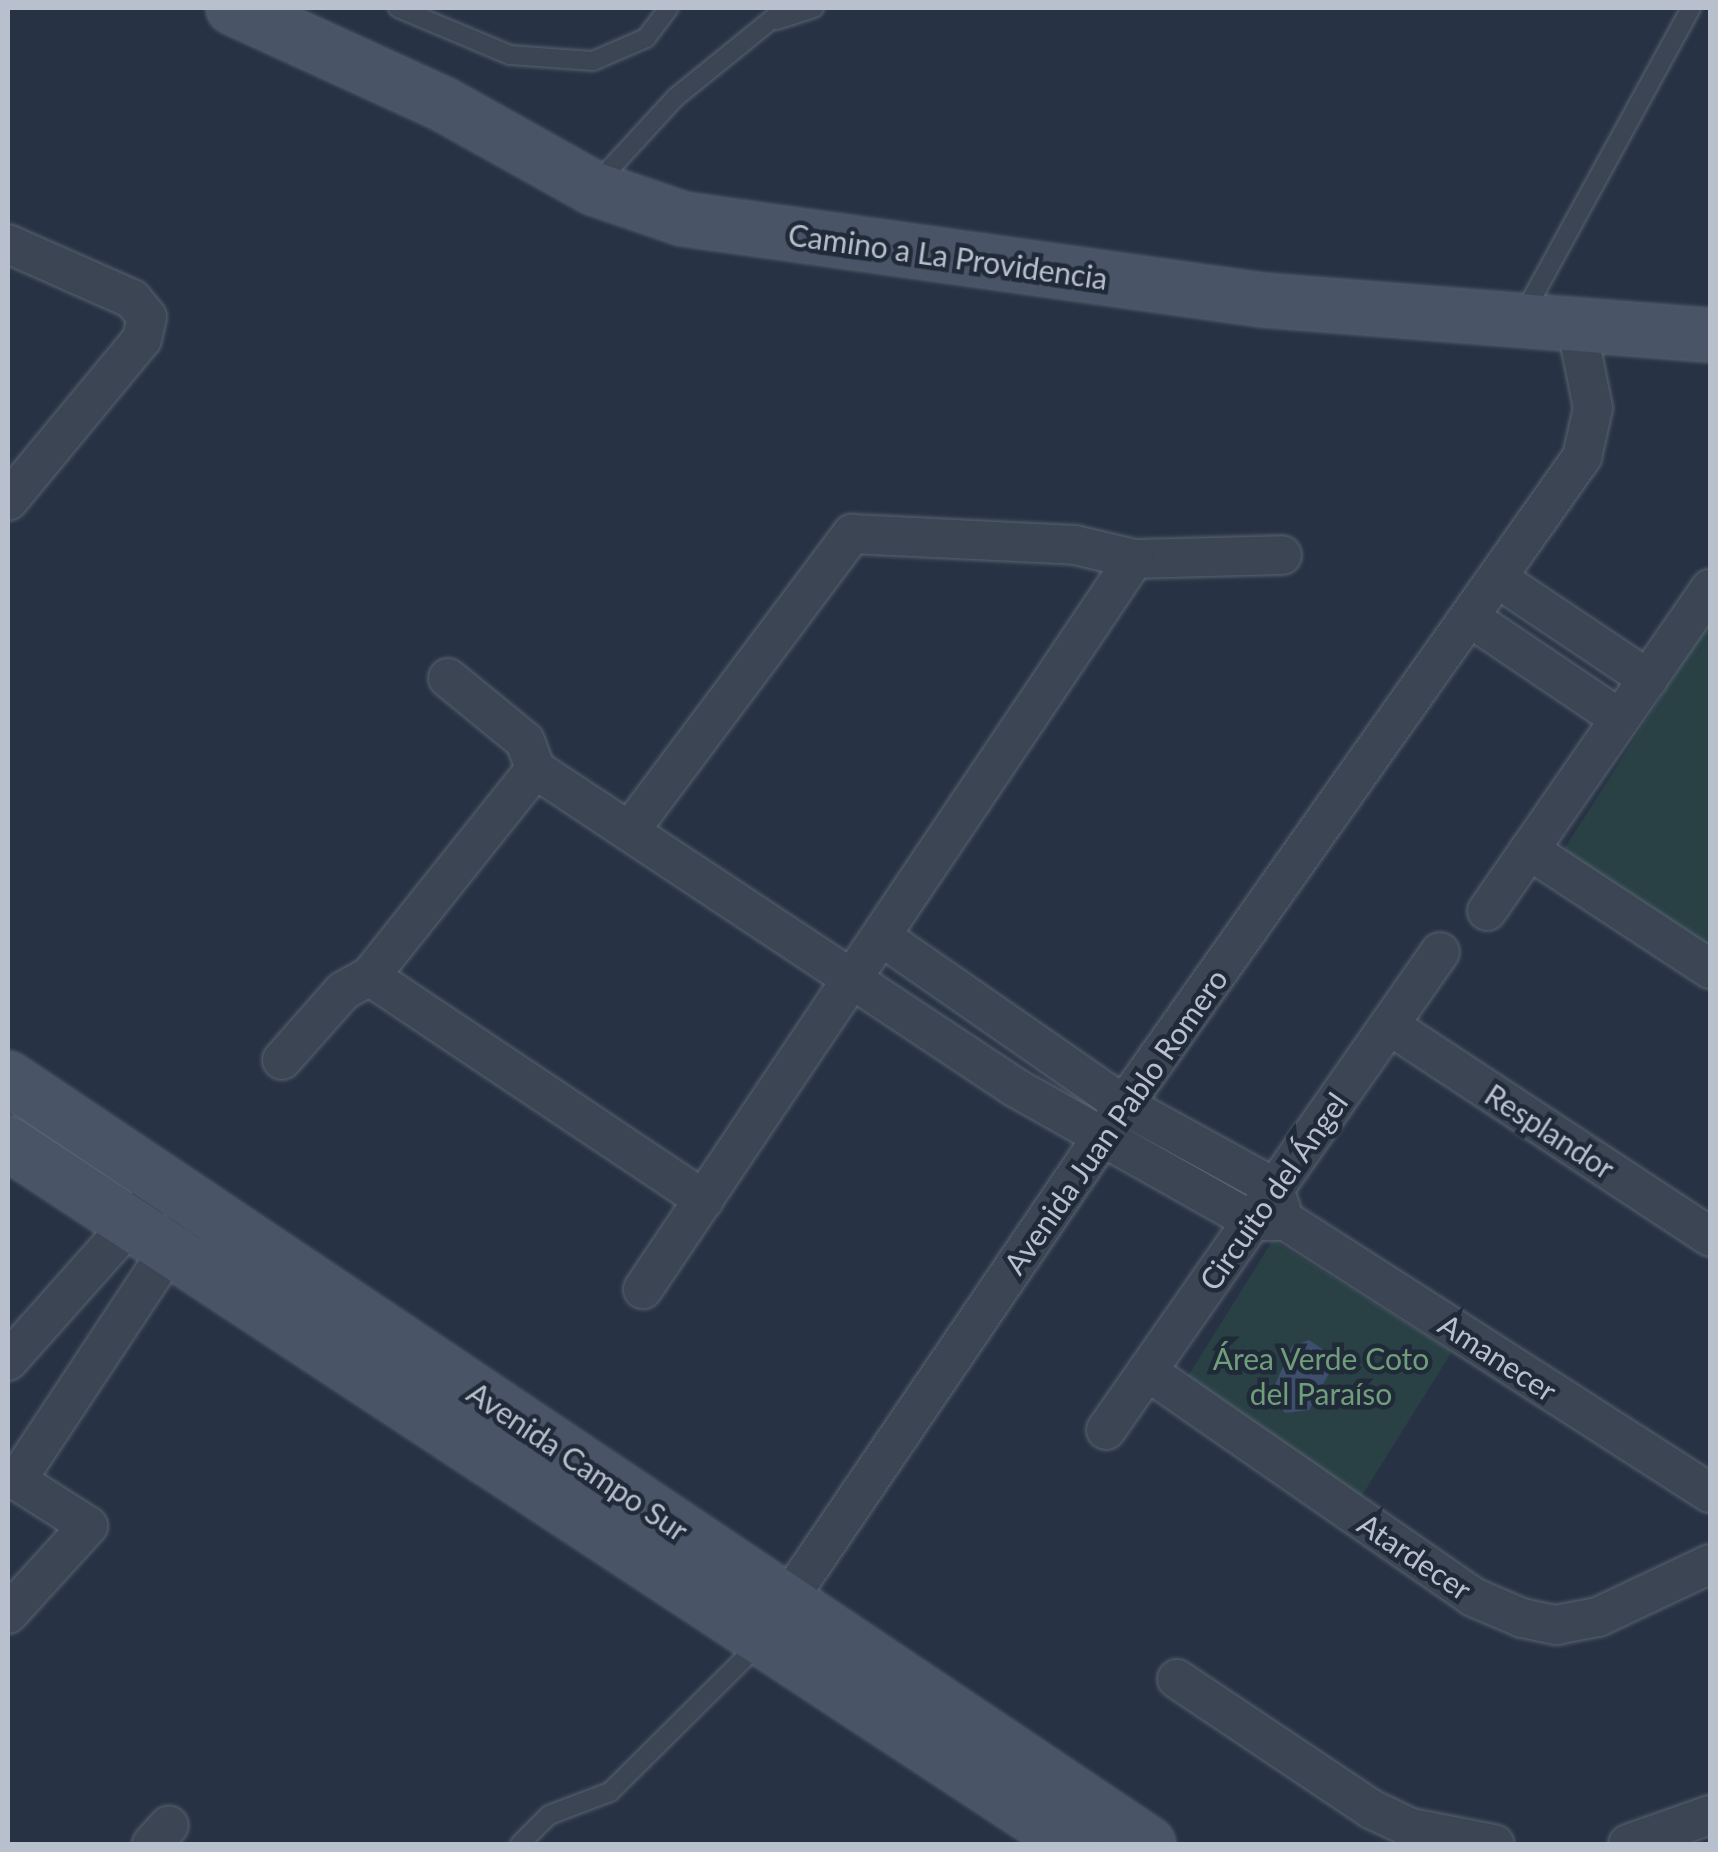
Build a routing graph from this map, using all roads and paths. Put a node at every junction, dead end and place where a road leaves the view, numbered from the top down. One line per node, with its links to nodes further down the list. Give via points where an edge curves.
1 (232, 8): 7 (street, Camino a La Providencia, via 443,104)
2 (398, 8): 3 (lane, via 510,55 594,61 646,38)
3 (669, 8)
4 (814, 8): 6 (lane)
5 (1691, 8): 9 (lane)
6 (782, 14): 7 (lane, via 676,97)
7 (593, 188): 9 (street, Camino a La Providencia, via 683,220 1262,300)
8 (8, 244): 12 (street, via 132,299 147,317 142,339)
9 (1522, 318): 10 (street, Camino a La Providencia)
10 (1576, 324): 11 (street, Camino a La Providencia); 15 (street, Avenida Juan Pablo Romero, via 1592,432 1582,458)
11 (1710, 334)
12 (8, 501)
13 (1282, 555): 14 (street)
14 (1134, 559): 22 (street, via 1075,544 852,534); 25 (street)
15 (1497, 578): 17 (street, Avenida Juan Pablo Romero); 19 (street)
16 (1710, 589): 19 (street)
17 (1469, 617): 20 (street); 33 (street, Avenida Juan Pablo Romero)
18 (448, 678): 21 (street, via 525,741)
19 (1648, 678): 20 (street)
20 (1620, 719): 23 (street)
21 (534, 769): 22 (street); 28 (street)
22 (631, 829): 29 (street)
23 (1529, 850): 24 (street); 27 (street)
24 (1487, 911)
25 (882, 936): 29 (street); 33 (street)
26 (1440, 952): 30 (street, Circuito del Ángel)
27 (1710, 968)
28 (370, 976): 31 (street, via 342,991); 36 (street)
29 (853, 980): 34 (street); 36 (street)
30 (1389, 1024): 37 (street, Circuito del Ángel); 39 (street, Resplandor)
31 (282, 1060)
32 (8, 1078): 38 (street, Avenida Campo Sur)
33 (1124, 1105): 34 (street, Avenida Juan Pablo Romero); 37 (street)
34 (1101, 1138): 37 (street); 47 (street, Avenida Juan Pablo Romero)
35 (8, 1142): 38 (street, Avenida Campo Sur)
36 (704, 1200): 40 (street)
37 (1270, 1210): 42 (street, Circuito del Ángel); 45 (street, Amanecer)
38 (165, 1217): 41 (street); 44 (street); 47 (street, Avenida Campo Sur); 49 (street, Avenida Campo Sur)
39 (1710, 1237)
40 (643, 1289)
41 (8, 1361)
42 (1147, 1372): 43 (street, Circuito del Ángel); 46 (street, Atardecer, via 1473,1598 1522,1618 1556,1625 1598,1617)
43 (1106, 1430)
44 (12, 1478): 48 (street, via 88,1526)
45 (1710, 1493)
46 (1710, 1564)
47 (787, 1600): 49 (street, Avenida Juan Pablo Romero); 54 (street, Avenida Campo Sur)
48 (8, 1614)
49 (760, 1643): 52 (lane, Avenida Juan Pablo Romero, via 610,1792 549,1815); 53 (street, Avenida Campo Sur)
50 (1177, 1679): 55 (street, via 1371,1808 1411,1828)
51 (1710, 1815): 56 (street)
52 (520, 1844)
53 (1074, 1844)
54 (1149, 1844)
55 (1494, 1844)
56 (1628, 1844)

